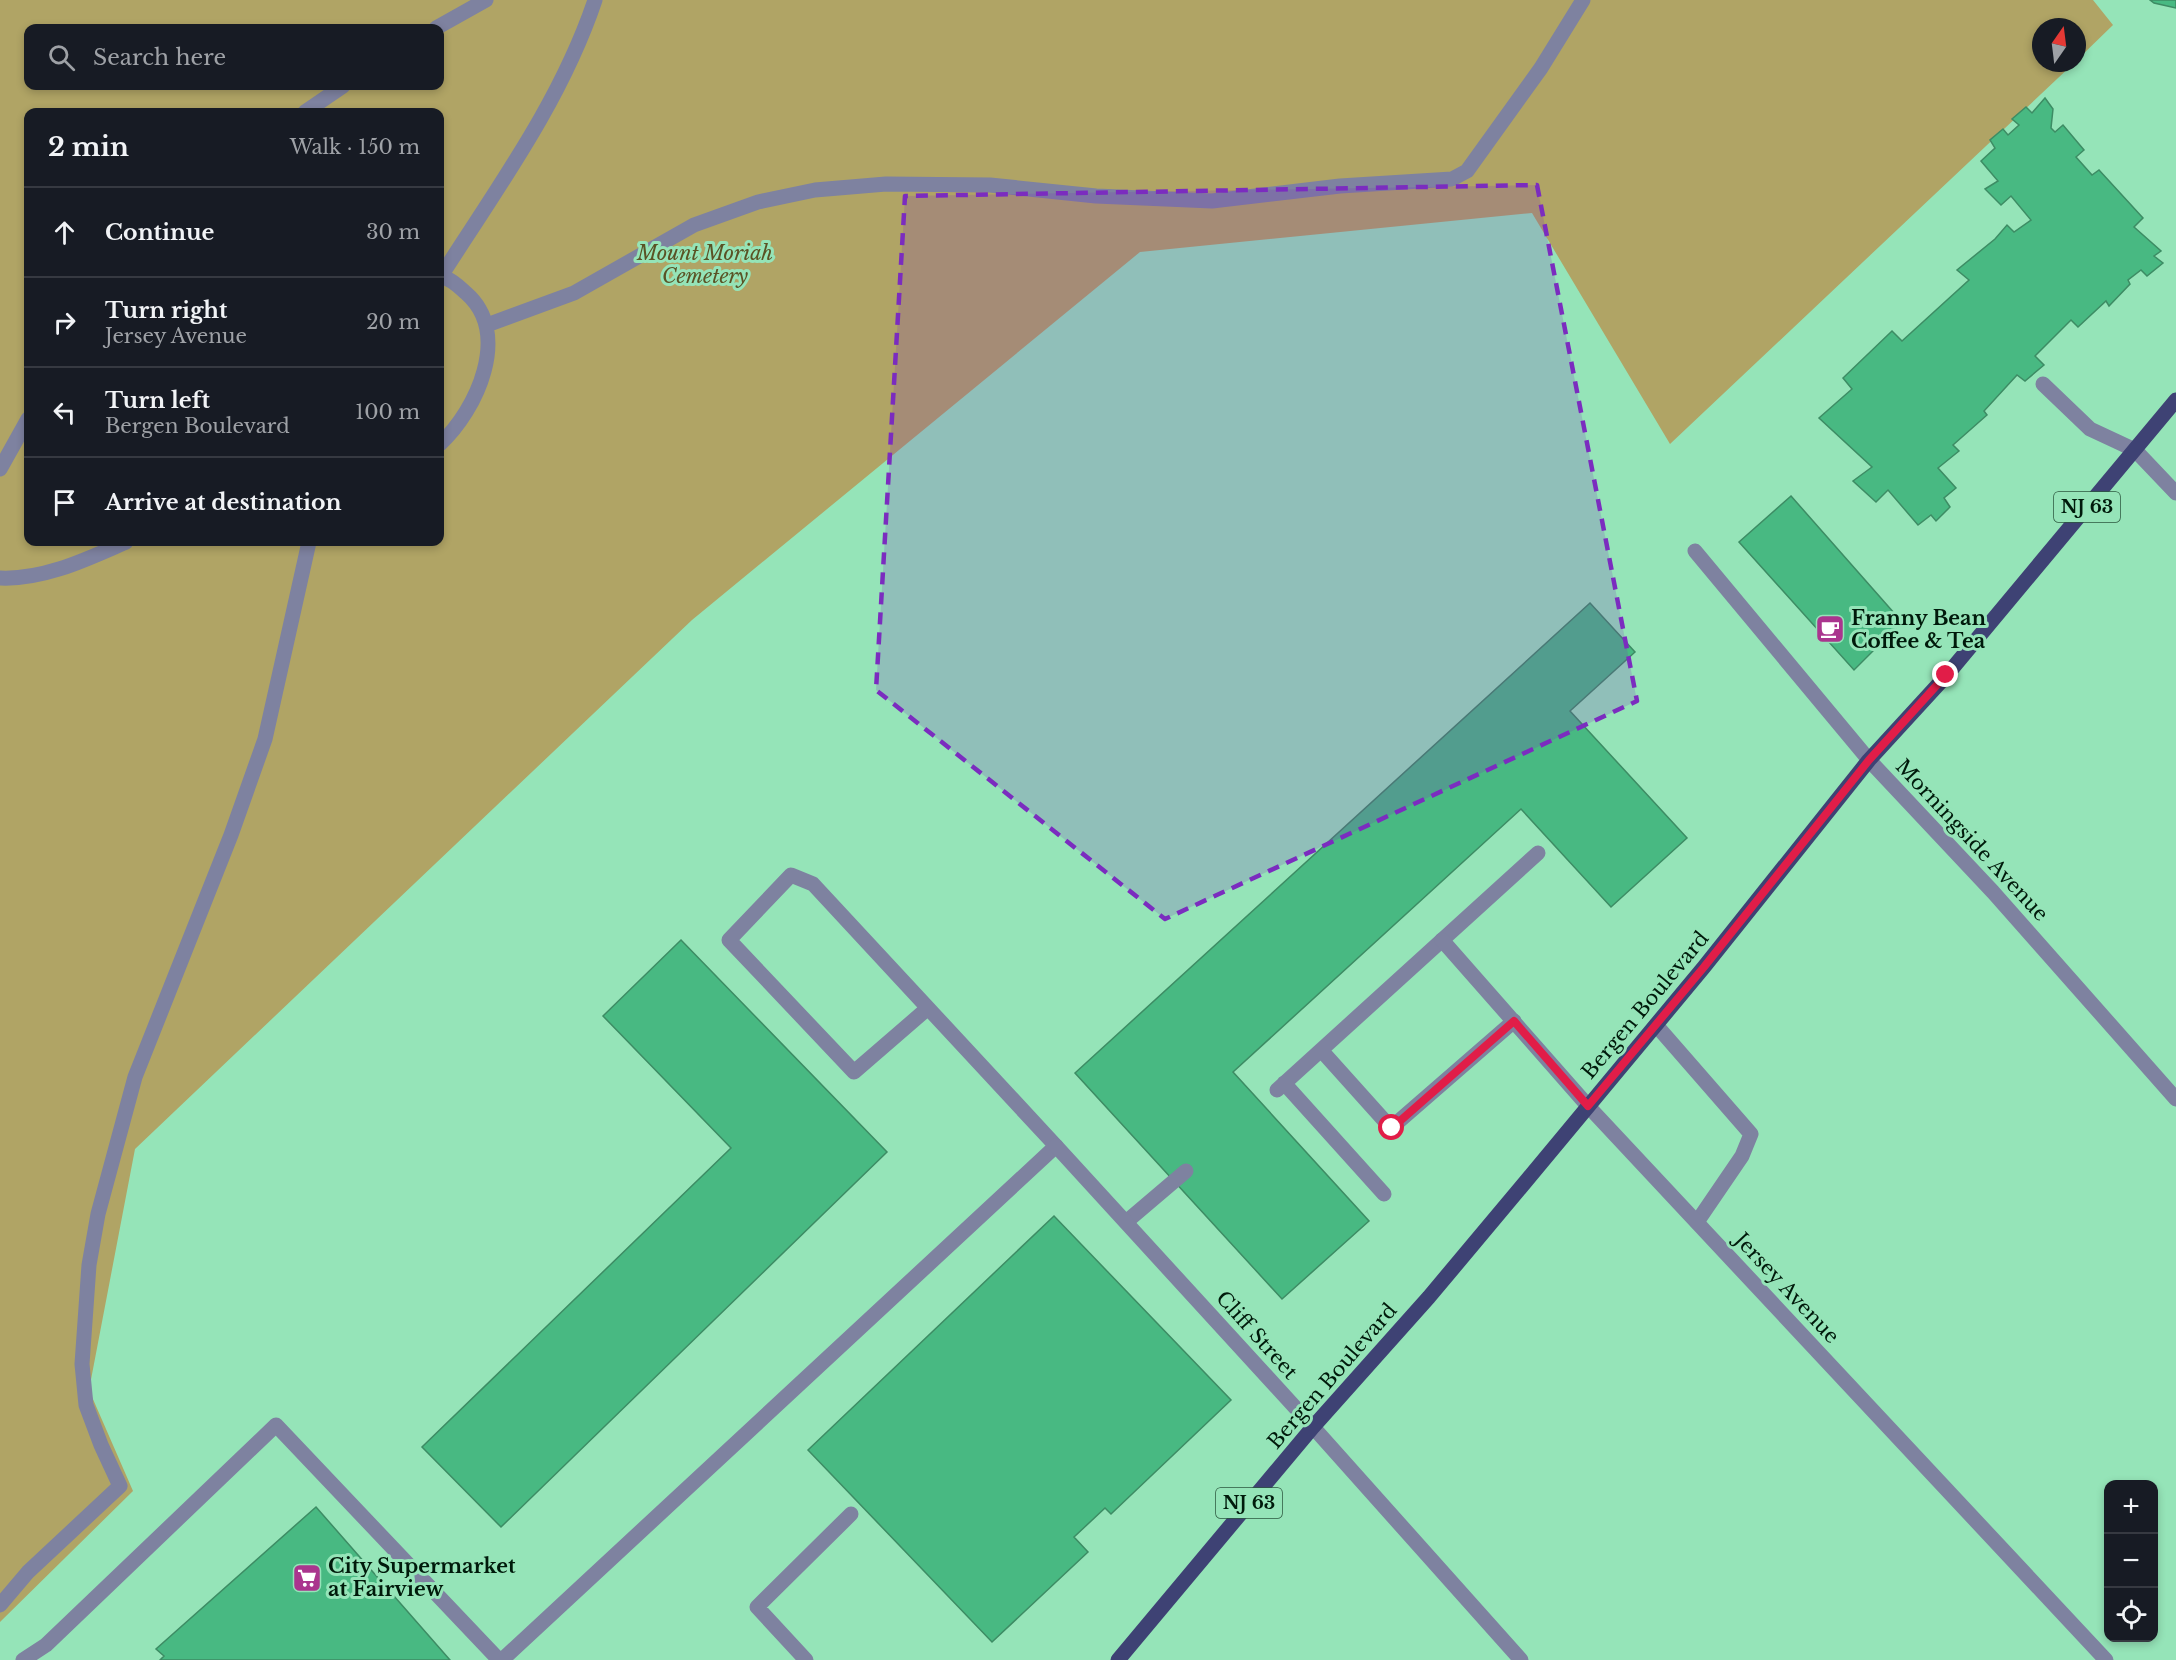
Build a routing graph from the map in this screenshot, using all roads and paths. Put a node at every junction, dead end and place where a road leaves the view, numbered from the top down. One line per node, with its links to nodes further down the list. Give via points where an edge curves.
1 (486, 0): 4 (street)
2 (595, 0): 7 (street, via 555,95)
3 (1583, 0): 9 (street, via 1541,68 1467,171 1452,179 1340,186 1212,201 1096,196 990,185 886,184 815,190 758,202 694,225 574,293)
4 (443, 24)
5 (337, 90): 6 (street)
6 (311, 108)
7 (444, 270)
8 (444, 277): 9 (street, via 476,302)
9 (488, 325): 13 (street, via 487,351 474,398)
10 (2043, 384): 14 (street, via 2090,429)
11 (2176, 400): 14 (main road, Bergen Boulevard / NJ 63)
12 (24, 426): 15 (street)
13 (444, 440)
14 (2135, 450): 16 (street); 21 (main road, Bergen Boulevard / NJ 63, via 1946,675)
15 (0, 469)
16 (2176, 493)
17 (117, 546): 20 (street, via 75,565)
18 (308, 546): 37 (street, via 265,739 135,1077 98,1214 89,1265 82,1364 86,1405 120,1486 28,1572)
19 (1695, 551): 21 (street, Morningside Avenue)
20 (0, 578)
21 (1869, 760): 26 (main road, Bergen Boulevard / NJ 63); 28 (street, Morningside Avenue, via 1993,892)
22 (1539, 853): 23 (street)
23 (1442, 940): 25 (street, Jersey Avenue); 27 (street)
24 (928, 1008): 24 (street, Cliff Street, via 813,884 791,875 729,940 854,1072); 30 (street, Cliff Street)
25 (1514, 1021): 27 (street, via 1392,1128); 29 (street, Jersey Avenue)
26 (1656, 1025): 29 (main road, Bergen Boulevard / NJ 63); 34 (street, via 1750,1134 1742,1156)
27 (1321, 1050): 32 (street, via 1280,1086)
28 (2176, 1099)
29 (1588, 1106): 34 (street, Jersey Avenue); 35 (main road, Bergen Boulevard / NJ 63, via 1429,1297)
30 (1056, 1146): 33 (street, Cliff Street); 39 (street)
31 (1186, 1171): 33 (street)
32 (1383, 1194)
33 (1126, 1222): 35 (street, Cliff Street)
34 (1697, 1222): 43 (street, Jersey Avenue)
35 (1313, 1427): 41 (main road, Bergen Boulevard / NJ 63); 42 (street, Cliff Street)
36 (851, 1514): 40 (street, via 757,1607)
37 (0, 1605)
38 (23, 1660): 39 (street, via 46,1645 276,1425)
39 (501, 1660)
40 (806, 1660)
41 (1118, 1660)
42 (1521, 1660)
43 (2106, 1660)

